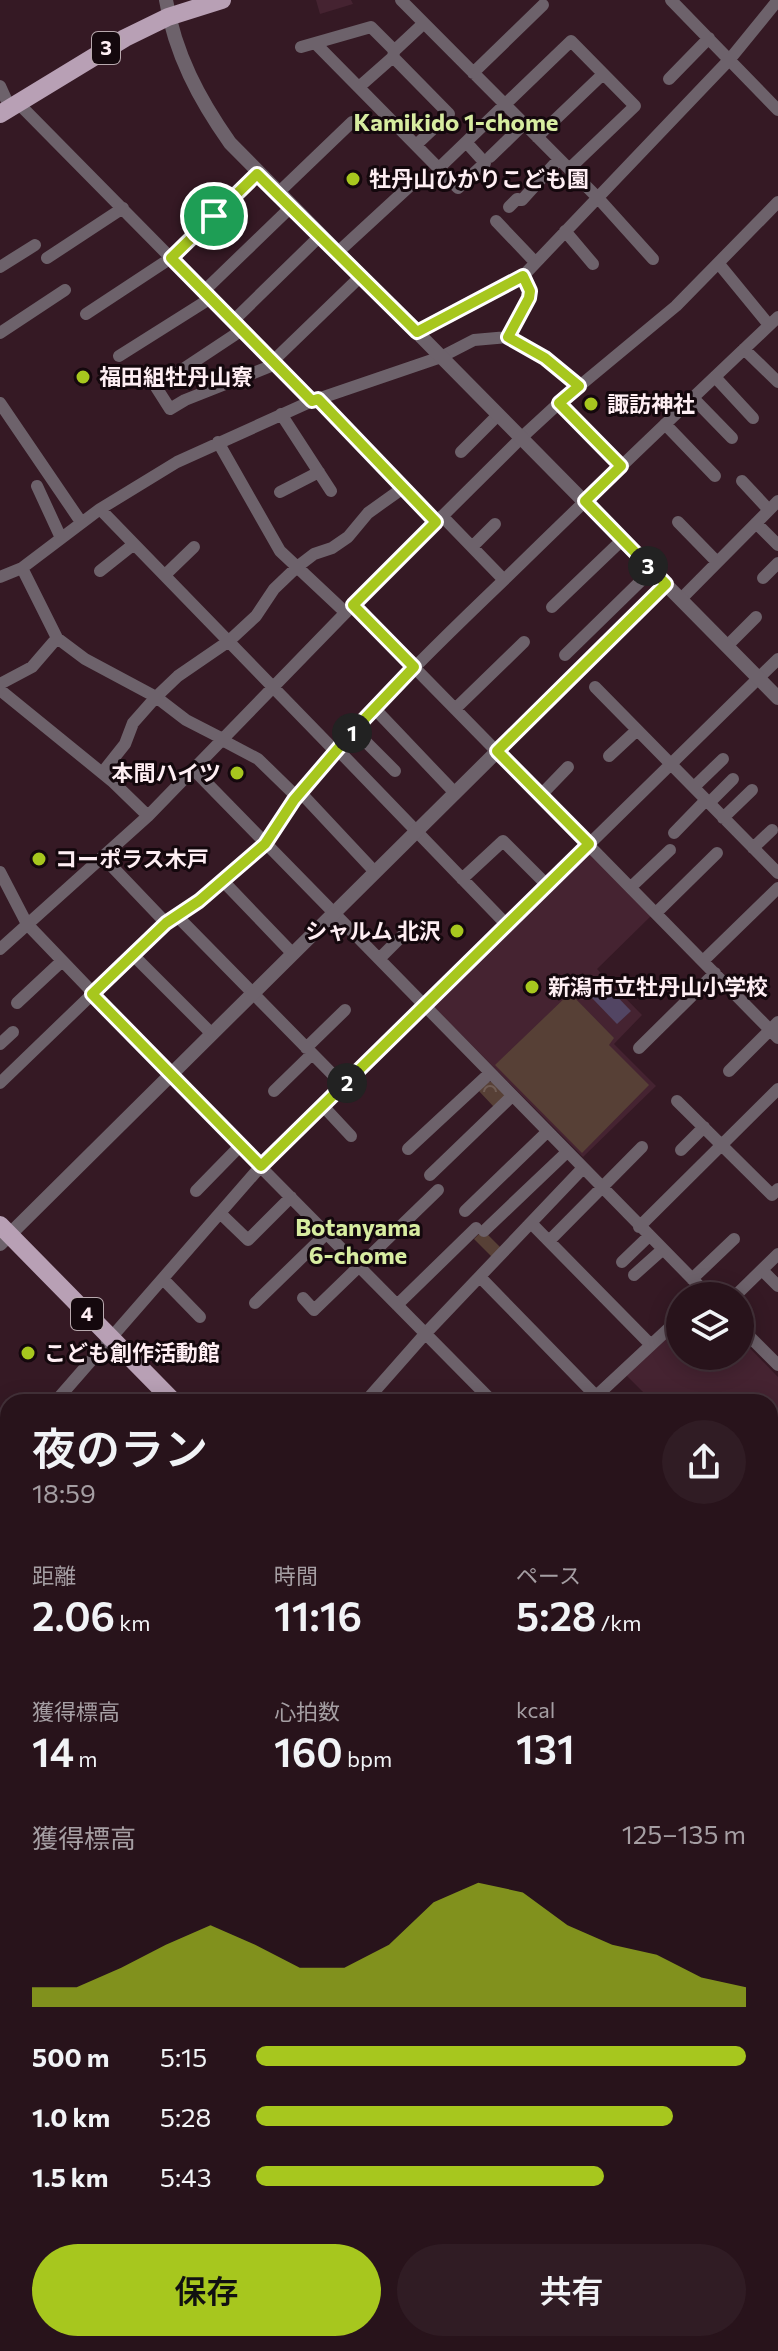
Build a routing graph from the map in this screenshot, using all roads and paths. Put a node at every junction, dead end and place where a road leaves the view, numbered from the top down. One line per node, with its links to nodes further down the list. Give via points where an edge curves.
1 (222, 0): 6 (main road, 3)
2 (401, 0): 7 (street)
3 (671, 0): 8 (street)
4 (778, 0): 12 (street)
5 (543, 5): 13 (street)
6 (167, 8): 19 (main road, 3); 29 (street, via 185,66 207,111)
7 (424, 23): 11 (street); 13 (street)
8 (709, 38): 12 (street); 15 (street)
9 (315, 43): 10 (street); 11 (street, via 371,27); 17 (street)
10 (301, 47)
11 (394, 54): 17 (street); 25 (street, via 449,114)
12 (730, 59): 20 (street); 32 (street)
13 (473, 73): 18 (street)
14 (603, 74): 18 (street, via 571,41); 23 (street); 27 (street, via 635,106)
15 (669, 79)
16 (0, 86): 19 (street)
17 (359, 87): 25 (street)
18 (504, 104): 22 (street); 24 (street)
19 (9, 108): 36 (street)
20 (778, 110)
21 (352, 122): 31 (street)
22 (524, 124): 23 (street); 26 (street)
23 (537, 137): 27 (street)
24 (466, 142): 28 (street); 28 (street, via 485,163 458,188)
25 (416, 145): 28 (street)
26 (490, 157)
27 (564, 164): 32 (street); 35 (street)
28 (439, 168)
29 (257, 174): 31 (street); 43 (street)
30 (413, 183): 41 (street)
31 (277, 194): 34 (street)
32 (598, 198): 38 (street); 44 (street)
33 (778, 202): 47 (street)
34 (291, 207): 39 (street); 52 (street)
35 (509, 207)
36 (123, 208): 42 (street); 43 (street)
37 (496, 221): 45 (street)
38 (565, 231): 45 (street); 46 (street)
39 (320, 236): 41 (street); 55 (street)
40 (35, 245): 48 (street)
41 (337, 253): 49 (street)
42 (47, 258)
43 (171, 258): 52 (street); 53 (street)
44 (653, 259)
45 (535, 262): 50 (street)
46 (593, 264)
47 (719, 264): 54 (street); 65 (street)
48 (0, 267)
49 (361, 276): 56 (street); 62 (street)
50 (523, 276): 56 (street); 58 (street, via 529,298)
51 (65, 290): 57 (street)
52 (207, 295): 55 (street); 60 (street)
53 (86, 314)
54 (773, 321): 59 (street)
55 (238, 326): 62 (street); 62 (street, via 156,387 170,409)
56 (417, 332): 61 (street)
57 (0, 333)
58 (508, 337): 61 (street, via 474,340); 65 (street)
59 (744, 349): 63 (street); 64 (street)
60 (119, 356)
61 (441, 357): 67 (street); 71 (street)
62 (274, 362): 67 (street)
63 (715, 377): 66 (street); 73 (street)
64 (778, 382)
65 (579, 386): 69 (street)
66 (693, 398): 74 (street); 76 (street)
67 (315, 400): 70 (street); 84 (street)
68 (0, 403): 72 (street)
69 (559, 403): 75 (street); 79 (street)
70 (281, 414): 77 (street); 80 (street)
71 (498, 415): 75 (street); 78 (street)
72 (4, 418): 91 (street)
73 (753, 418)
74 (665, 424): 79 (street); 81 (street)
75 (521, 438): 87 (street); 90 (street)
76 (732, 438)
77 (218, 442): 89 (street); 103 (street, via 280,551)
78 (461, 452)
79 (621, 466): 87 (street)
80 (319, 472): 85 (street); 86 (street)
81 (715, 476)
82 (742, 481): 88 (street)
83 (37, 486): 95 (street)
84 (403, 488): 90 (street); 103 (street, via 368,513 348,537)
85 (331, 491)
86 (280, 492)
87 (585, 501): 96 (street); 110 (street)
88 (774, 505): 93 (street)
89 (100, 509): 91 (street); 97 (street)
90 (439, 519): 100 (street); 114 (street)
91 (81, 522): 95 (street)
92 (678, 522): 101 (street)
93 (756, 523): 98 (street); 101 (street)
94 (495, 524): 100 (street)
95 (61, 538): 104 (street)
96 (622, 540): 105 (street); 113 (street)
97 (134, 544): 106 (street); 107 (street)
98 (778, 545)
99 (194, 547): 107 (street)
100 (472, 547): 110 (street)
101 (717, 562): 112 (street)
102 (778, 563): 109 (street)
103 (297, 567): 114 (street); 117 (street)
104 (22, 568): 108 (street); 116 (street)
105 (652, 570): 111 (street); 120 (street)
106 (100, 571)
107 (165, 575): 117 (street)
108 (0, 577)
109 (763, 578)
110 (504, 580): 122 (street)
111 (666, 584): 112 (street); 135 (street)
112 (681, 599): 119 (street)
113 (552, 607)
114 (349, 609): 122 (street); 125 (street)
115 (756, 617): 119 (street)
116 (57, 638): 124 (street, via 32,667); 127 (street)
117 (229, 641): 125 (street); 127 (street)
118 (524, 642): 130 (street)
119 (727, 646): 123 (street)
120 (565, 655)
121 (778, 659): 123 (street)
122 (414, 667): 129 (street); 130 (street)
123 (759, 678): 128 (street); 138 (street)
124 (0, 687): 142 (street)
125 (272, 687): 133 (street); 134 (street)
126 (595, 687): 132 (street)
127 (156, 697): 133 (street); 142 (street)
128 (778, 698)
129 (374, 708): 131 (street); 146 (street)
130 (455, 709): 135 (street)
131 (354, 730): 134 (street); 141 (street)
132 (637, 730): 136 (street); 138 (street)
133 (222, 740): 140 (street); 147 (street, via 258,759)
134 (337, 751): 147 (street); 153 (street)
135 (497, 751): 146 (street); 148 (street)
136 (609, 756)
137 (723, 759): 144 (street)
138 (671, 764): 144 (street); 156 (street)
139 (568, 767): 148 (street)
140 (194, 770): 150 (street); 155 (street)
141 (395, 771)
142 (102, 773): 150 (street)
143 (733, 779): 149 (street)
144 (694, 787): 149 (street)
145 (752, 790): 151 (street)
146 (455, 793): 153 (street)
147 (299, 795): 155 (street); 162 (street)
148 (541, 795): 156 (street)
149 (708, 801): 151 (street); 154 (street)
150 (148, 816): 160 (street)
151 (723, 818): 157 (street)
152 (772, 830): 157 (street)
153 (416, 832): 162 (street); 164 (street)
154 (674, 833)
155 (265, 844): 165 (street); 170 (street)
156 (589, 844): 166 (street); 167 (street)
157 (753, 848): 161 (street)
158 (670, 850): 167 (street)
159 (717, 853): 169 (street)
160 (103, 857): 171 (street); 172 (street)
161 (777, 870)
162 (375, 872): 170 (street)
163 (1, 878): 172 (street)
164 (462, 879): 166 (street, via 503,841); 173 (street)
165 (223, 881): 171 (street); 176 (street)
166 (547, 885): 173 (street)
167 (631, 887): 169 (street)
168 (778, 888): 180 (street)
169 (656, 913): 180 (street)
170 (333, 914): 176 (street); 178 (street)
171 (172, 920): 177 (street); 183 (street)
172 (27, 924): 175 (street); 179 (street)
173 (507, 925): 185 (street)
174 (409, 929): 178 (street)
175 (0, 949)
176 (293, 954): 183 (street)
177 (133, 955): 182 (street); 189 (street)
178 (379, 959): 185 (street)
179 (62, 961): 182 (street); 184 (street)
180 (703, 961): 181 (street)
181 (715, 973): 187 (street); 191 (street)
182 (92, 994): 195 (street); 196 (street)
183 (253, 994): 189 (street); 192 (street)
184 (17, 1003)
185 (425, 1007): 194 (street); 197 (street)
186 (345, 1010): 192 (street)
187 (775, 1030): 193 (street)
188 (13, 1032): 190 (street)
189 (212, 1034): 196 (street)
190 (0, 1044)
191 (639, 1048)
192 (309, 1051): 197 (street); 199 (street)
193 (729, 1071)
194 (490, 1073): 200 (street); 209 (street)
195 (3, 1074)
196 (171, 1074): 207 (street); 225 (street)
197 (344, 1086): 202 (street)
198 (778, 1089): 206 (street)
199 (274, 1091)
200 (512, 1096): 204 (street); 214 (street)
201 (677, 1101): 203 (street)
202 (323, 1106): 205 (street); 212 (street)
203 (704, 1127): 206 (street); 210 (street)
204 (547, 1132): 211 (street); 220 (street)
205 (351, 1136)
206 (722, 1145): 216 (street, via 772,1195); 223 (street)
207 (240, 1146): 212 (street); 218 (street)
208 (642, 1147): 215 (street)
209 (408, 1149)
210 (681, 1150)
211 (567, 1152): 213 (street); 242 (street)
212 (261, 1166): 219 (street); 221 (street)
213 (583, 1168): 215 (street); 222 (street)
214 (430, 1175)
215 (602, 1188): 223 (street); 227 (street)
216 (778, 1189)
217 (438, 1190): 231 (street)
218 (196, 1191)
219 (291, 1197): 221 (street, via 248,1240); 224 (street)
220 (465, 1211)
221 (221, 1214): 235 (street)
222 (531, 1223): 227 (street); 234 (street)
223 (644, 1232): 228 (street); 230 (street)
224 (327, 1233): 231 (street); 241 (street)
225 (2, 1237): 247 (main road, 4)
226 (734, 1239): 236 (street)
227 (549, 1241): 248 (street)
228 (662, 1250): 233 (street); 236 (street)
229 (778, 1254): 232 (street)
230 (622, 1262)
231 (360, 1266): 240 (street, via 314,1310); 242 (street)
232 (762, 1270): 238 (street); 239 (street)
233 (634, 1275)
234 (480, 1277): 245 (street); 255 (street)
235 (163, 1279): 243 (street); 247 (street)
236 (692, 1279): 237 (street)
237 (695, 1282)
238 (750, 1282)
239 (778, 1286)
240 (303, 1298)
241 (255, 1303)
242 (397, 1305): 245 (street)
243 (200, 1317)
244 (666, 1331): 248 (street)
245 (425, 1334): 253 (street); 254 (street)
246 (754, 1341): 249 (street)
247 (108, 1342): 250 (street); 251 (main road, 4); 252 (main road, 4)
248 (651, 1345): 256 (street)
249 (778, 1365)
250 (62, 1394)
251 (154, 1394)
252 (165, 1394)
253 (372, 1394)
254 (485, 1394)
255 (595, 1394)
256 (603, 1394)

